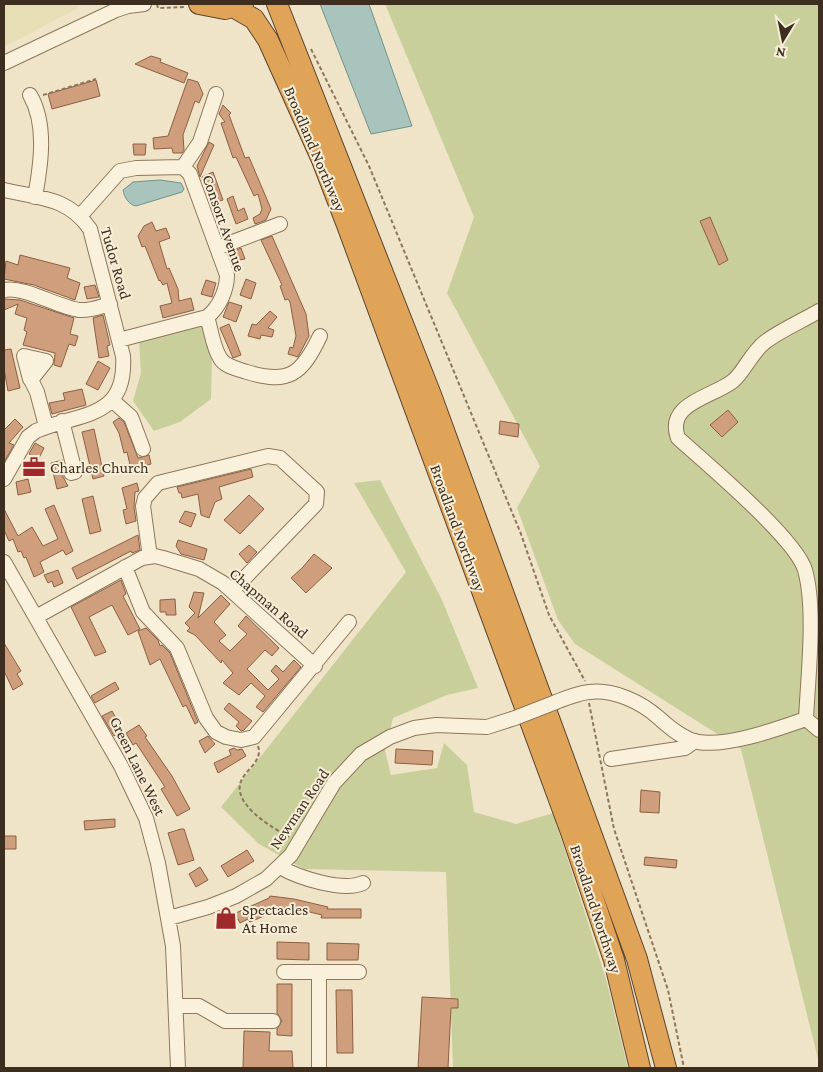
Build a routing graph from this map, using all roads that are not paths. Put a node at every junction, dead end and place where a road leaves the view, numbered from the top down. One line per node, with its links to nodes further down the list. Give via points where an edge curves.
1 (144, 4): 4 (street)
2 (200, 4): 5 (highway, via 212,8)
3 (277, 4): 50 (highway, Broadland Northway, via 428,386 637,958)
4 (129, 5): 6 (street)
5 (239, 6): 49 (highway, Broadland Northway, via 254,19 268,40 322,160 347,225 571,832 614,960)
6 (4, 63)
7 (216, 94): 9 (street, via 200,142)
8 (31, 96): 11 (street, via 38,107 42,162)
9 (183, 167): 12 (street, Consort Avenue, via 136,168 120,172); 14 (street, Consort Avenue, via 190,174)
10 (4, 190): 11 (street, Tudor Road)
11 (35, 197): 12 (street, Tudor Road, via 65,204)
12 (81, 215): 16 (street, Tudor Road, via 90,229)
13 (280, 224): 14 (street)
14 (217, 248): 18 (street, Consort Avenue, via 227,275 227,286 214,312)
15 (4, 290): 16 (street, via 25,293 78,310)
16 (110, 304): 20 (street, Tudor Road)
17 (819, 311): 35 (street, via 765,342 747,360 734,380 684,408 676,418 675,428 678,438 787,541 804,568 810,597)
18 (207, 317): 19 (street, via 220,358 230,366 274,378 285,378 296,372 311,355); 20 (street)
19 (320, 336)
20 (119, 340): 22 (street, Tudor Road, via 124,373)
21 (31, 380): 24 (street)
22 (112, 401): 23 (street, via 96,412); 25 (street, via 131,417)
23 (62, 421): 24 (street); 27 (street, via 75,472)
24 (46, 426): 26 (street, via 28,437)
25 (144, 449)
26 (6, 471)
27 (71, 473)
28 (150, 557): 30 (street); 31 (street, Chapman Road, via 199,569); 31 (street, via 143,506 145,498 158,483 268,456 280,458 317,492 316,504)
29 (4, 562): 32 (street, Green Lane West)
30 (125, 567): 32 (street); 34 (street, via 143,612 177,648 206,718 216,732 226,738 241,740 254,737)
31 (232, 591): 34 (street, Chapman Road)
32 (36, 617): 41 (street, Green Lane West, via 121,766 146,818)
33 (349, 622): 34 (street)
34 (315, 666)
35 (806, 719): 36 (street); 37 (street, via 760,734 708,743)
36 (819, 730)
37 (695, 741): 38 (street, via 684,748); 39 (street, Newman Road, bridge, via 672,730 649,709 602,691 587,692 487,727 436,725 414,728 361,754 334,783)
38 (612, 759)
39 (280, 867): 40 (street, via 344,887); 41 (street, Newman Road, via 236,896 208,908)
40 (364, 883)
41 (169, 918): 45 (street, Green Lane West)
42 (284, 972): 43 (street)
43 (319, 972): 44 (street); 48 (street)
44 (359, 972)
45 (176, 1006): 46 (street, via 198,1006 225,1021); 47 (street, Green Lane West)
46 (274, 1021)
47 (178, 1068)
48 (319, 1068)
49 (640, 1068)
50 (666, 1068)

